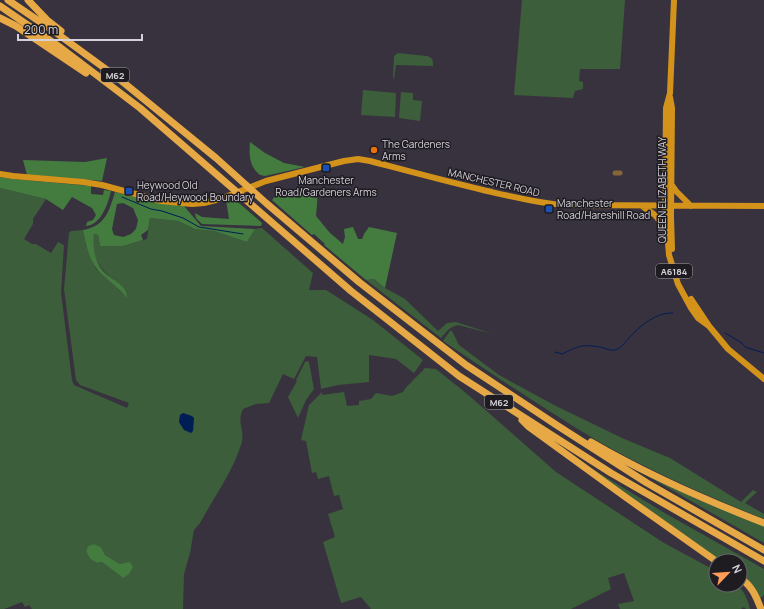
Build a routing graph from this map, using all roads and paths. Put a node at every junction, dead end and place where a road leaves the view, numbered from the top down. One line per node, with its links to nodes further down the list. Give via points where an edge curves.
1 (8, 0): 6 (highway, M62)
2 (28, 0): 6 (highway, M62, via 47,20)
3 (674, 0): 7 (main road, QUEEN ELIZABETH WAY / A6184)
4 (0, 6): 8 (highway, M62)
5 (0, 18): 8 (highway, M62)
6 (118, 78): 19 (highway, M62, via 216,158 359,282 466,365)
7 (670, 93): 10 (main road, QUEEN ELIZABETH WAY / A6184); 12 (main road, QUEEN ELIZABETH WAY / A6184, via 666,108)
8 (140, 108): 18 (highway, M62, via 351,291 459,376)
9 (0, 174): 11 (main road, MANCHESTER ROAD, via 83,182 161,201 192,204 220,199 273,179 358,159 548,204)
10 (671, 184): 12 (main road, QUEEN ELIZABETH WAY / A6184); 13 (main road)
11 (640, 206): 12 (main road, MANCHESTER ROAD); 15 (main road, via 655,215)
12 (668, 206): 13 (main road, MANCHESTER ROAD); 15 (main road, QUEEN ELIZABETH WAY / A6184); 16 (main road, QUEEN ELIZABETH WAY / A6184, via 673,254 679,275 694,305)
13 (691, 206): 14 (main road, MANCHESTER ROAD)
14 (764, 206)
15 (666, 229): 16 (main road, QUEEN ELIZABETH WAY / A6184, via 669,255 678,284 698,318)
16 (709, 326): 17 (main road, QUEEN ELIZABETH WAY / A6184, via 728,349)
17 (764, 379)
18 (515, 412): 22 (highway, M62, via 529,427); 23 (highway, M62, via 611,473)
19 (558, 426): 20 (highway, M62, via 709,502); 21 (highway, M62, via 647,483)
20 (764, 523)
21 (764, 550)
22 (708, 555)
23 (764, 560)
24 (748, 585): 26 (highway, via 753,589)
25 (764, 602): 26 (main road)
26 (761, 609)

